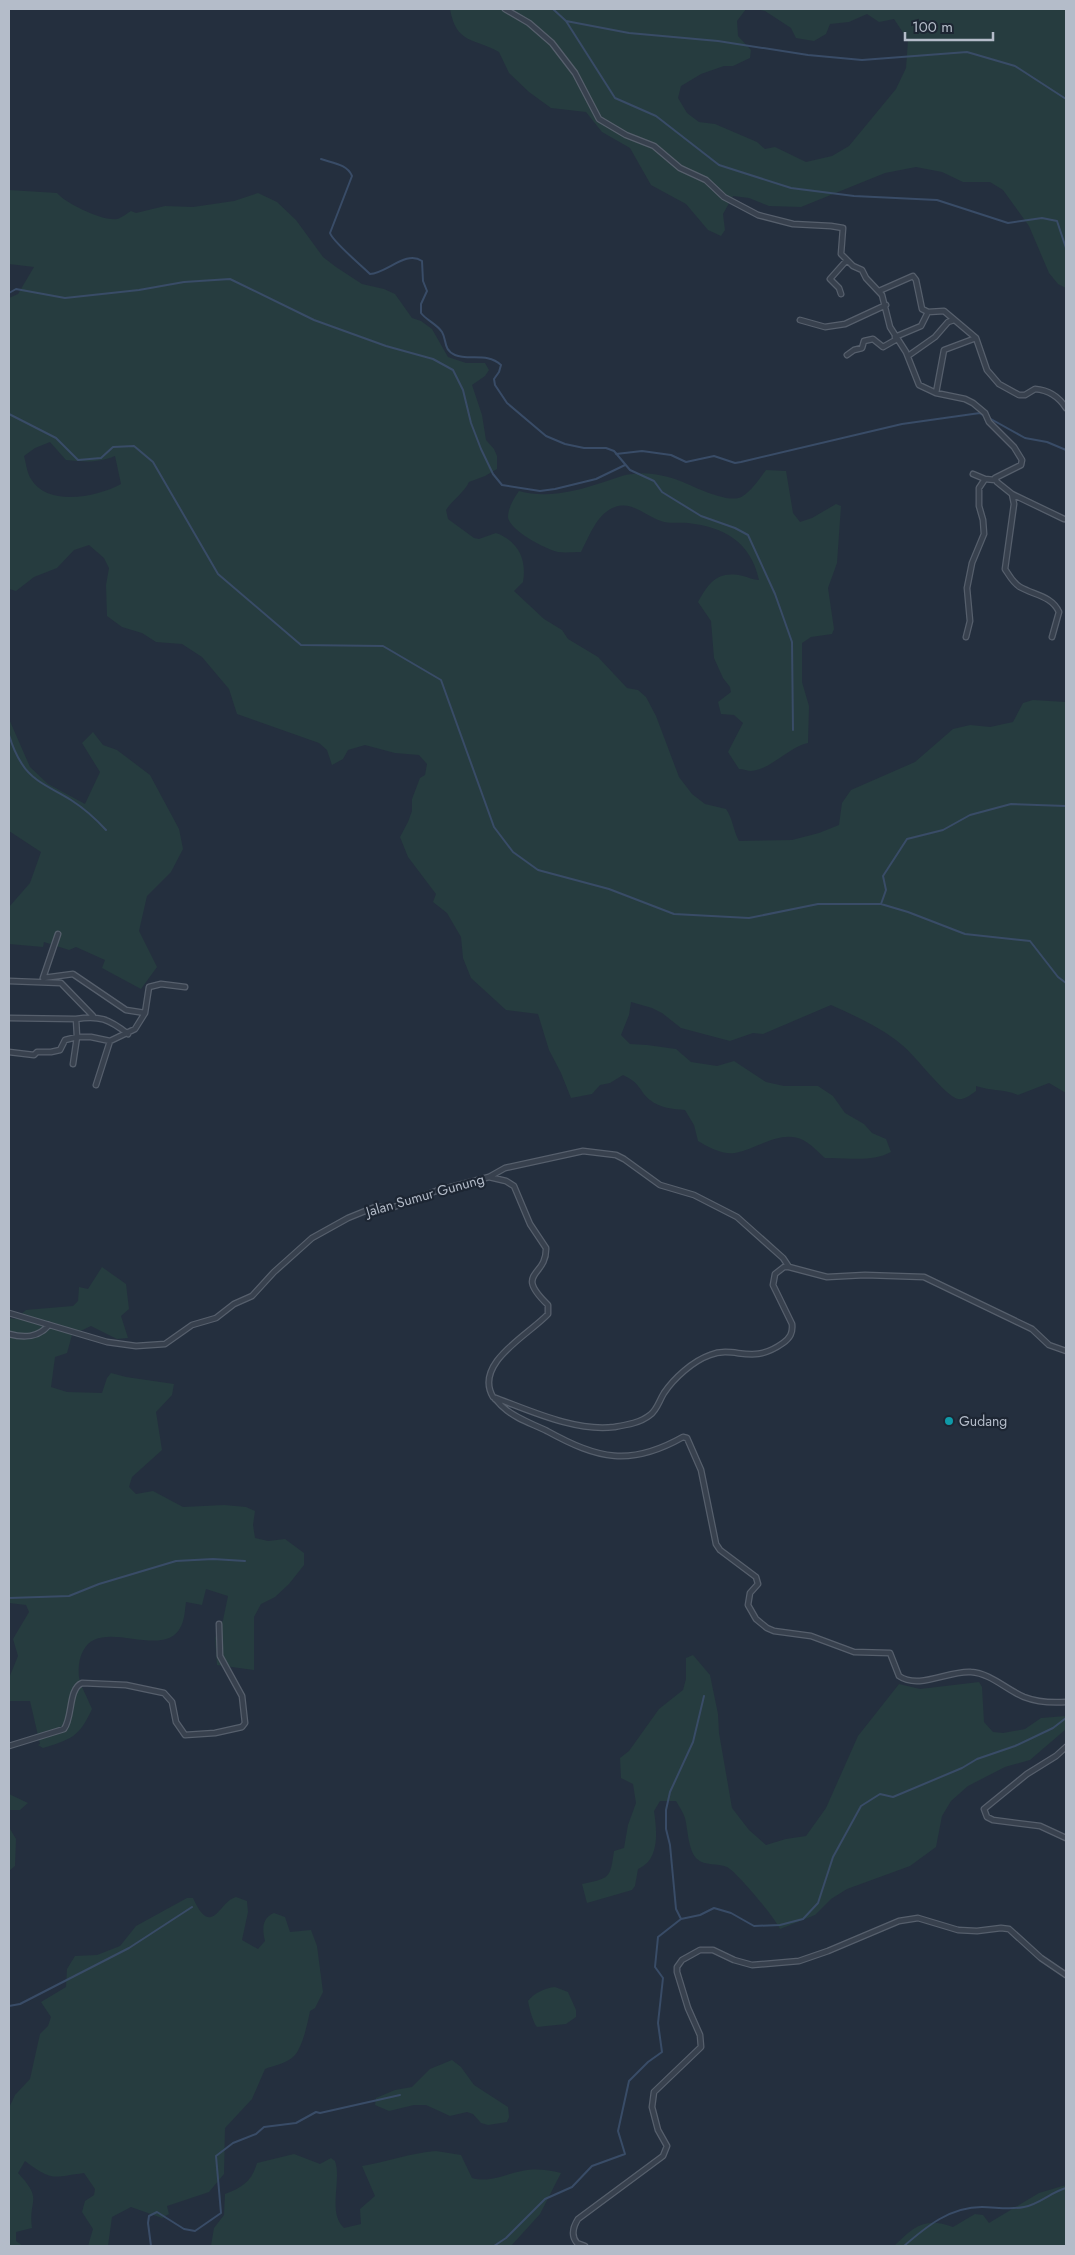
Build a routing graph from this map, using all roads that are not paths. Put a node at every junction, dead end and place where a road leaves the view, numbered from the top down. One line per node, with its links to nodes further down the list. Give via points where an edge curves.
1 (505, 9): 2 (street, via 529,23 552,43 574,73 598,119 654,146 680,168 706,180 724,197 758,215 793,224 842,228 840,252)
2 (846, 261): 3 (street, via 862,270); 4 (street, via 830,279)
3 (879, 291): 5 (street); 6 (street, via 913,276 922,309)
4 (841, 294)
5 (886, 305): 7 (street, via 845,324 825,326); 9 (street, via 890,327)
6 (928, 312): 8 (street, via 944,311); 9 (street, via 921,326)
7 (800, 320)
8 (954, 320): 10 (street); 12 (street)
9 (896, 338): 11 (street, via 883,347 873,339 864,341 862,348); 12 (street)
10 (976, 338): 13 (street, via 944,350); 14 (street, via 987,370 999,384 1025,395 1038,389 1056,396)
11 (847, 355)
12 (908, 356): 13 (street, via 919,385)
13 (936, 393): 17 (street, via 966,400 985,413 989,422 1014,447 1022,460 1021,465)
14 (1066, 408)
15 (973, 474): 16 (street)
16 (986, 479): 17 (street); 20 (street, via 979,488 978,506 984,526 967,588 970,621)
17 (995, 480): 18 (street)
18 (1012, 494): 19 (street); 21 (street, via 1014,504 1005,568 1018,586 1056,606 1059,612)
19 (1064, 519)
20 (966, 637)
21 (1052, 638)
22 (58, 934): 23 (street)
23 (43, 980): 24 (street); 26 (street, via 73,974 126,1010); 27 (street, via 61,983)
24 (9, 981)
25 (184, 987): 26 (street, via 160,984 149,987)
26 (145, 1013): 30 (street)
27 (93, 1016): 29 (street); 30 (street)
28 (9, 1018): 29 (street)
29 (76, 1019): 31 (street)
30 (128, 1034): 32 (street)
31 (77, 1037): 32 (street); 33 (street, via 65,1040 60,1050 51,1052 34,1055); 34 (street)
32 (110, 1041): 35 (street)
33 (9, 1052)
34 (73, 1064)
35 (96, 1084)
36 (489, 1177): 37 (street, Jalan Sumur Gunung, via 505,1168 570,1153 583,1151 616,1155 631,1162 660,1185 694,1195 737,1217); 39 (street, Jalan Sumur Gunung, via 394,1207 375,1207 348,1218 312,1238 252,1296 234,1304 216,1318 192,1324 165,1344 136,1346 107,1342); 42 (street, via 514,1186 530,1224 546,1248 532,1284 534,1292 548,1305 549,1311 495,1364 489,1383)
37 (789, 1266): 41 (street, via 827,1277 924,1277 1032,1329 1049,1346); 42 (street, via 779,1270 773,1280 792,1324 790,1337 758,1355 716,1353 707,1356 673,1382 655,1410 644,1419 614,1427 595,1427 537,1414)
38 (9, 1313): 39 (street, Jalan Sumur Gunung)
39 (49, 1325): 40 (street, via 43,1333 23,1338)
40 (9, 1334)
41 (1066, 1351)
42 (493, 1397): 44 (street, via 506,1410 593,1453 638,1455 655,1452 683,1437 688,1440 701,1470 716,1544 756,1577 758,1584 750,1593 748,1605 767,1628 827,1640 854,1652 890,1653 899,1676 908,1680 976,1672 1025,1697)
43 (219, 1624): 45 (street, via 220,1656 242,1696 245,1723 242,1728 185,1735 176,1722 172,1702 164,1693 126,1685 82,1683 75,1689 64,1730)
44 (1066, 1702)
45 (9, 1746)
46 (1066, 1747): 47 (street, via 984,1809 992,1820 1040,1826)
47 (1066, 1838)
48 (1066, 1975): 49 (street, via 1041,1958 1010,1929 967,1932 918,1918 899,1921 799,1961 752,1965 713,1950 700,1950 686,1956 677,1972 702,2044 699,2051 652,2097 658,2130 667,2149 663,2156 578,2219 573,2235 577,2243)
49 (585, 2246)

